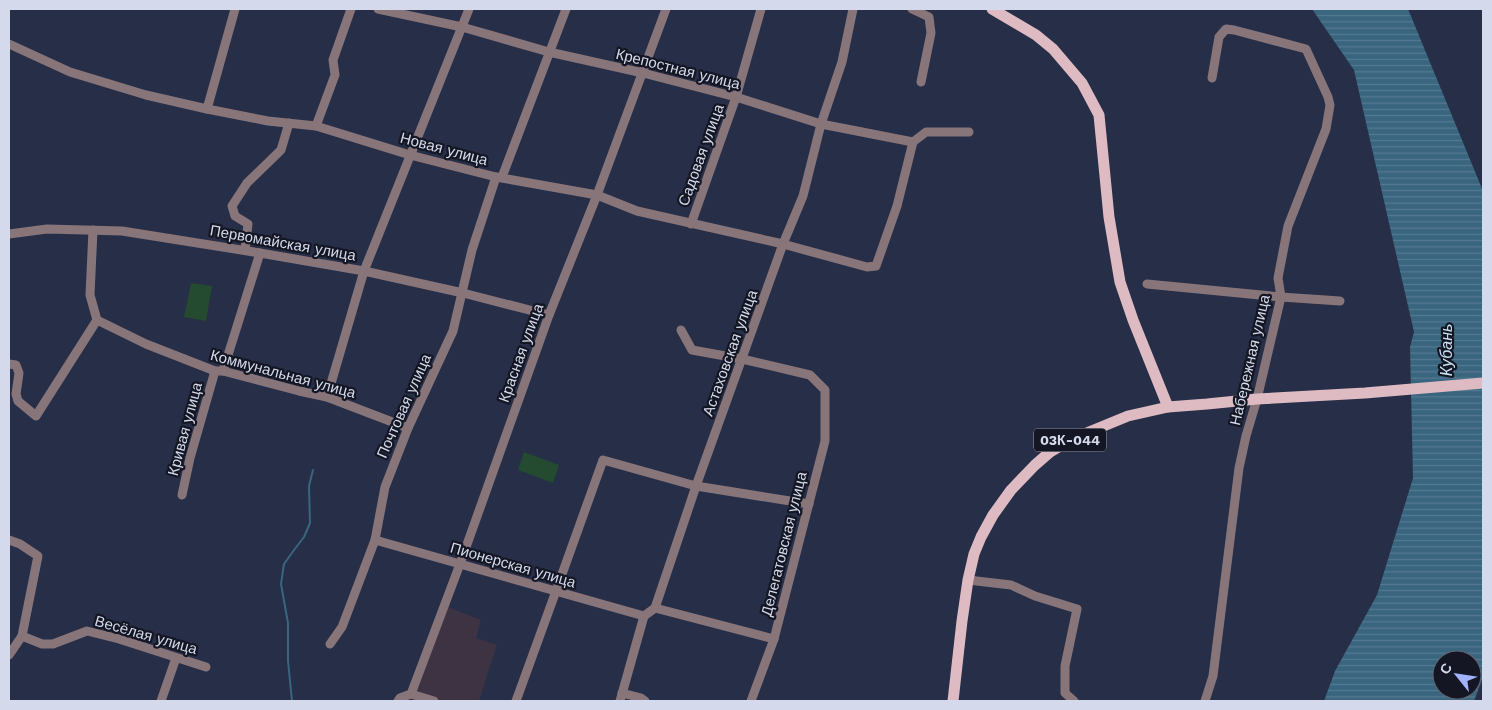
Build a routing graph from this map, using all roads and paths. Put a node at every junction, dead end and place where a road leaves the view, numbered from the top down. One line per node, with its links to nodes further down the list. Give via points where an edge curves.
1 (235, 9): 18 (street)
2 (351, 9): 21 (street, via 333,60 335,75)
3 (378, 9): 11 (street, Крепостная улица)
4 (469, 9): 11 (street)
5 (566, 9): 13 (street, Почтовая улица)
6 (666, 9): 14 (street, Красная улица)
7 (761, 9): 17 (street, Садовая улица)
8 (853, 9): 20 (street, Астаховская улица, via 842,62)
9 (912, 9): 16 (street, via 929,17 931,33)
10 (992, 9): 47 (main road, via 1053,49 1082,83 1099,115 1109,217 1120,282)
11 (462, 27): 13 (street, Крепостная улица); 24 (street)
12 (9, 44): 18 (street, Новая улица, via 70,72)
13 (549, 52): 14 (street, Крепостная улица); 25 (street, Почтовая улица)
14 (643, 73): 17 (street, Крепостная улица); 26 (street, Красная улица)
15 (1212, 78): 36 (street, Набережная улица, via 1219,37 1226,30 1234,30 1306,49 1328,97 1330,106 1326,130 1288,226 1278,278)
16 (921, 82)
17 (736, 97): 20 (street, Крепостная улица); 27 (street, Садовая улица)
18 (207, 109): 19 (street, Новая улица)
19 (289, 123): 21 (street, Новая улица); 31 (street, via 281,150 247,183 232,206 235,216 248,224)
20 (821, 124): 23 (street, Крепостная улица); 30 (street, Астаховская улица, via 803,196)
21 (316, 126): 24 (street, Новая улица)
22 (969, 132): 23 (street, via 926,132)
23 (913, 142): 30 (street, Новая улица, via 897,206 876,266)
24 (410, 155): 25 (street, Новая улица); 33 (street)
25 (499, 177): 26 (street, Новая улица); 35 (street, Почтовая улица, via 472,250)
26 (597, 195): 27 (street, Новая улица, via 637,211); 38 (street, Красная улица)
27 (691, 224): 30 (street, Новая улица)
28 (93, 230): 29 (street, Первомайская улица, via 47,229); 31 (street, Первомайская улица, via 122,230); 39 (street, via 90,296)
29 (9, 234)
30 (783, 244): 41 (street, Астаховская улица)
31 (245, 250): 32 (street, Первомайская улица)
32 (260, 253): 33 (street, Первомайская улица); 43 (street, Кривая улица)
33 (364, 271): 35 (street, Первомайская улица); 45 (street)
34 (1148, 284): 36 (street)
35 (463, 293): 38 (street, Первомайская улица); 48 (street, Почтовая улица, via 453,331)
36 (1281, 297): 37 (street); 46 (street, Набережная улица)
37 (1340, 301)
38 (549, 315): 54 (street, Красная улица)
39 (97, 320): 42 (street, via 36,416 18,400 19,373 16,365); 43 (street, Коммунальная улица, via 146,344)
40 (681, 330): 41 (street, via 692,350)
41 (742, 359): 49 (street, Астаховская улица); 51 (street, Делегатовская улица, via 810,375 824,390 825,441)
42 (9, 364)
43 (219, 371): 45 (street, Коммунальная улица); 50 (street, Кривая улица, via 190,458)
44 (1483, 383): 46 (main road, 03К-044)
45 (327, 397): 48 (street, Коммунальная улица)
46 (1257, 399): 47 (main road, 03К-044); 75 (street, Набережная улица, via 1240,468 1213,676)
47 (1168, 407): 55 (main road, 03К-044, via 1128,416 1072,439 1050,452 1011,490 993,515 974,554)
48 (408, 428): 53 (street, Почтовая улица, via 385,487)
49 (696, 486): 51 (street); 56 (street, via 602,460); 57 (street, Астаховская улица)
50 (182, 495)
51 (809, 504): 60 (street, Делегатовская улица)
52 (9, 540): 59 (street, via 38,556)
53 (375, 540): 54 (street, Пионерская улица); 61 (street, Почтовая улица, via 342,628)
54 (460, 564): 56 (street, Пионерская улица); 65 (street, Красная улица)
55 (968, 580): 73 (main road, 03К-044); 74 (street, via 1011,585 1077,609 1065,666 1065,693)
56 (556, 591): 58 (street, Пионерская улица); 70 (street)
57 (655, 608): 58 (street); 60 (street)
58 (644, 616): 66 (street)
59 (22, 636): 62 (street); 63 (street, Весёлая улица, via 42,644 53,644 87,630)
60 (774, 639): 72 (street, Делегатовская улица)
61 (330, 644)
62 (9, 655)
63 (176, 658): 64 (street, Весёлая улица); 67 (street)
64 (206, 667)
65 (411, 694): 68 (street); 69 (street)
66 (621, 697): 71 (street)
67 (161, 701)
68 (398, 701)
69 (434, 701)
70 (516, 701)
71 (645, 701)
72 (751, 701)
73 (953, 701)
74 (1074, 701)
75 (1205, 701)

